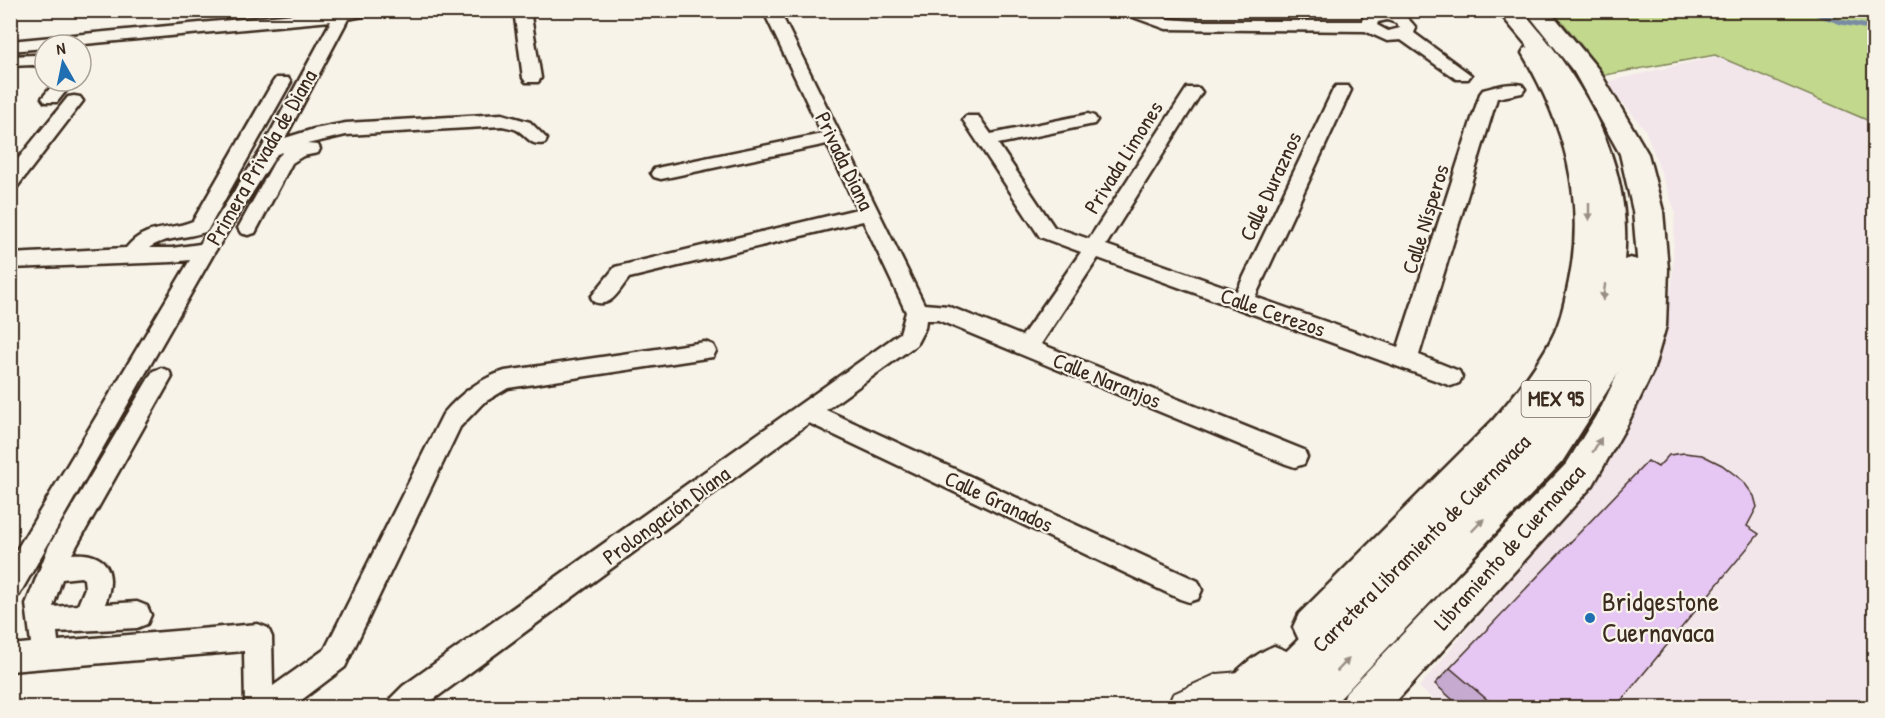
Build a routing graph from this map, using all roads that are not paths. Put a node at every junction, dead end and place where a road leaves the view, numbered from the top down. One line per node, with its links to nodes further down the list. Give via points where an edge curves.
1 (206, 10): 14 (street)
2 (216, 10): 3 (street, via 238,14)
3 (271, 10)
4 (372, 10): 12 (street)
5 (522, 10): 20 (street)
6 (771, 10): 31 (street, Privada Diana)
7 (1128, 10): 13 (street, via 1166,24 1196,26)
8 (1498, 10): 61 (main road, MEX 95, one-way to 61, via 1544,68 1560,99 1578,148 1589,196 1590,248 1569,337 1527,405 1505,430)
9 (1508, 10): 61 (main road, Carretera Libramiento de Cuernavaca / MEX 95, one-way to 61, via 1557,69 1598,152 1609,200 1609,256 1602,305 1590,348 1536,428)
10 (1522, 10): 66 (main road, Carretera Libramiento de Cuernavaca / MEX 95, one-way to 10, via 1549,452 1609,361 1624,316 1631,263 1628,206 1614,154 1598,115 1571,69)
11 (1536, 10): 67 (main road, Libramiento de Cuernavaca / MEX 95, one-way to 11, via 1580,474 1636,371 1650,326 1653,269 1648,211 1634,154 1585,69)
12 (342, 15): 14 (street); 34 (street, Primera Privada de Diana)
13 (1370, 18): 19 (street, via 1384,35 1404,34)
14 (185, 21): 15 (street); 16 (street)
15 (10, 34)
16 (10, 46)
17 (33, 60): 18 (street)
18 (10, 61)
19 (1462, 75)
20 (532, 78)
21 (282, 82): 41 (street, via 200,226 144,241)
22 (1516, 89): 48 (street, Calle Nísperos, via 1489,94)
23 (1342, 90): 44 (street, Calle Duraznos)
24 (1193, 92): 39 (street, Privada Limones)
25 (55, 93): 26 (street)
26 (51, 98)
27 (74, 101): 36 (street)
28 (972, 120): 33 (street, Calle Cerezos)
29 (1088, 120): 33 (street)
30 (346, 129): 32 (street, via 502,120 524,126); 34 (street); 38 (street, via 337,141 298,151 285,159)
31 (834, 137): 35 (street); 37 (street, Privada Diana)
32 (538, 139)
33 (986, 141): 39 (street, Calle Cerezos, via 1047,232)
34 (270, 150): 40 (street, Primera Privada de Diana)
35 (661, 173)
36 (10, 183)
37 (870, 213): 43 (street, via 622,272); 45 (street, Privada Diana)
38 (248, 228)
39 (1095, 248): 44 (street, Calle Cerezos); 46 (street, Privada Limones)
40 (206, 250): 41 (street); 54 (street, Primera Privada de Diana)
41 (132, 255): 42 (street)
42 (10, 261)
43 (602, 297)
44 (1242, 302): 48 (street, Calle Cerezos)
45 (917, 312): 46 (street, Calle Naranjos, via 940,312); 51 (street, Prolongación Diana, via 908,339)
46 (1027, 347): 52 (street, Calle Naranjos)
47 (705, 351): 63 (street, via 504,380 468,400 451,421 335,658)
48 (1406, 359): 50 (street, Calle Cerezos)
49 (161, 377): 53 (street)
50 (1452, 377)
51 (809, 413): 55 (street, Calle Granados); 64 (street, Prolongación Diana)
52 (1295, 457)
53 (53, 568): 57 (street, via 85,565 97,573 98,588); 58 (street, via 39,604)
54 (14, 572)
55 (1189, 590)
56 (138, 615): 57 (street)
57 (86, 618): 58 (street)
58 (41, 620): 59 (street)
59 (46, 656): 60 (street); 62 (street, via 258,638)
60 (10, 658)
61 (1247, 702): 65 (street, via 1217,694)
62 (259, 708)
63 (266, 708)
64 (401, 708)
65 (1187, 708)
66 (1302, 708)
67 (1361, 708)

